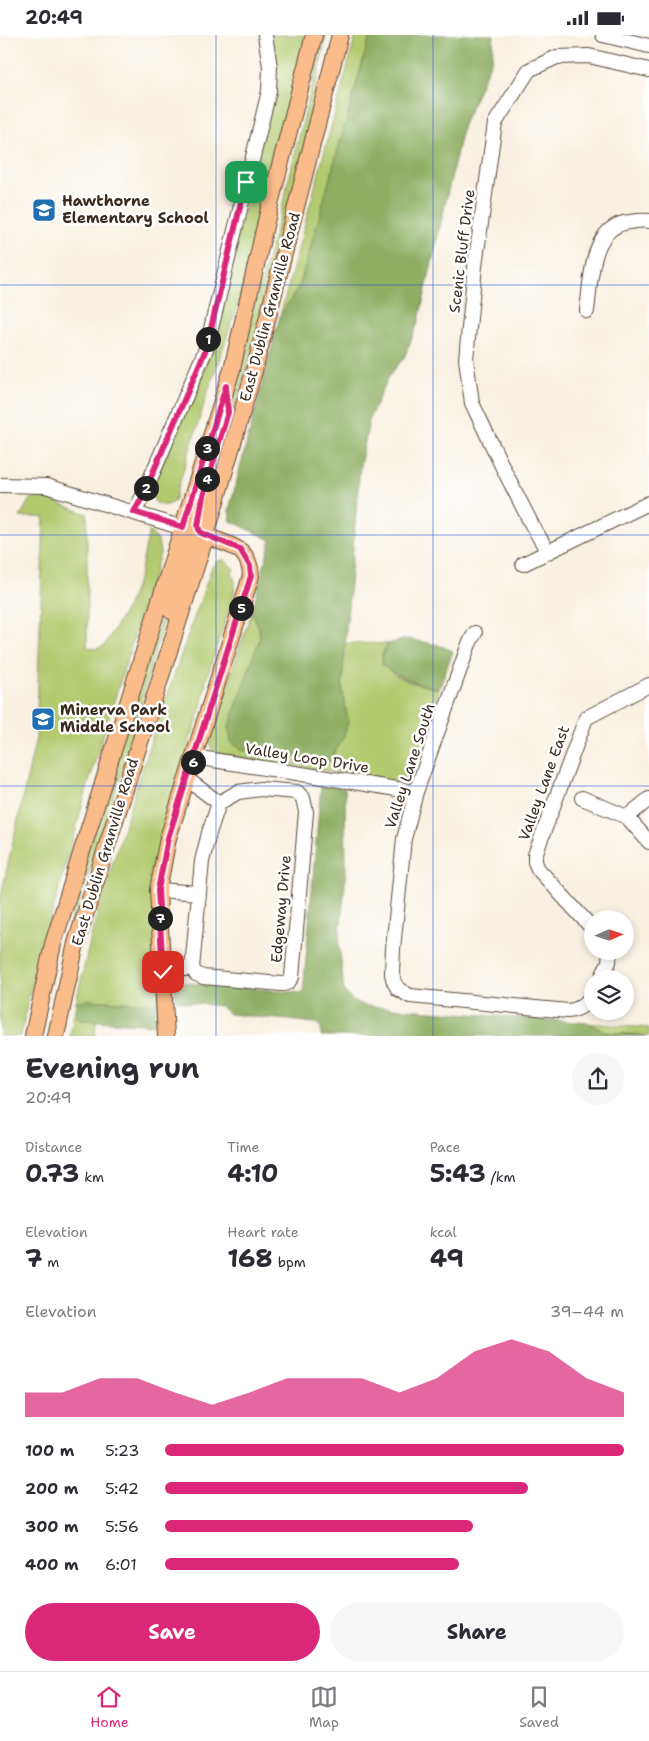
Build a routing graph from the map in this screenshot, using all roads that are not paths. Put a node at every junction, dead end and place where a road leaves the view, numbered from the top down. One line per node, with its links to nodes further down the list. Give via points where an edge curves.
1 (265, 35): 14 (street, via 270,67 269,91 206,349)
2 (314, 35): 11 (main road, East Dublin Granville Road)
3 (330, 35): 8 (main road)
4 (340, 35): 8 (main road, East Dublin Granville Road)
5 (602, 35): 6 (street)
6 (649, 46)
7 (649, 70): 17 (street, Scenic Bluff Drive, via 589,56 557,57 529,70 495,123 466,359 472,403)
8 (296, 206): 16 (main road, East Dublin Granville Road, via 254,371)
9 (649, 221): 10 (street, via 624,222 605,233 598,246)
10 (587, 311)
11 (226, 386): 15 (main road, East Dublin Granville Road); 16 (main road, via 228,412 198,516 200,532)
12 (0, 485): 14 (street, via 46,486)
13 (649, 503): 17 (street)
14 (134, 512): 15 (street)
15 (183, 527): 21 (main road, via 189,531 191,544 132,733); 36 (main road, East Dublin Granville Road, via 53,944)
16 (206, 535): 21 (main road, East Dublin Granville Road); 22 (main road, via 240,549 250,566 251,576)
17 (548, 552): 18 (street)
18 (523, 564)
19 (475, 633): 24 (street, Valley Lane South, via 468,644)
20 (649, 685): 32 (street, Valley Lane East, via 586,718 536,855 538,869)
21 (136, 750): 37 (main road, East Dublin Granville Road, via 76,943)
22 (194, 757): 23 (main road); 24 (street, Valley Loop Drive)
23 (187, 779): 27 (street); 30 (main road, via 168,838)
24 (416, 792): 35 (street, Valley Lane South, via 404,839 393,958 392,974 398,989 410,996 568,1011)
25 (582, 798): 28 (street)
26 (649, 799): 28 (street)
27 (219, 803): 31 (street, via 202,861); 33 (street, Edgeway Drive, via 238,792 261,789 297,792 303,797 306,812 292,977 281,984 203,977)
28 (627, 817): 29 (street)
29 (649, 842)
30 (158, 890): 31 (street); 34 (main road)
31 (199, 893): 33 (street)
32 (584, 919)
33 (192, 969): 34 (street, Edgeway Drive)
34 (163, 972): 38 (main road)
35 (584, 1006)
36 (33, 1036)
37 (56, 1036)
38 (166, 1036)

